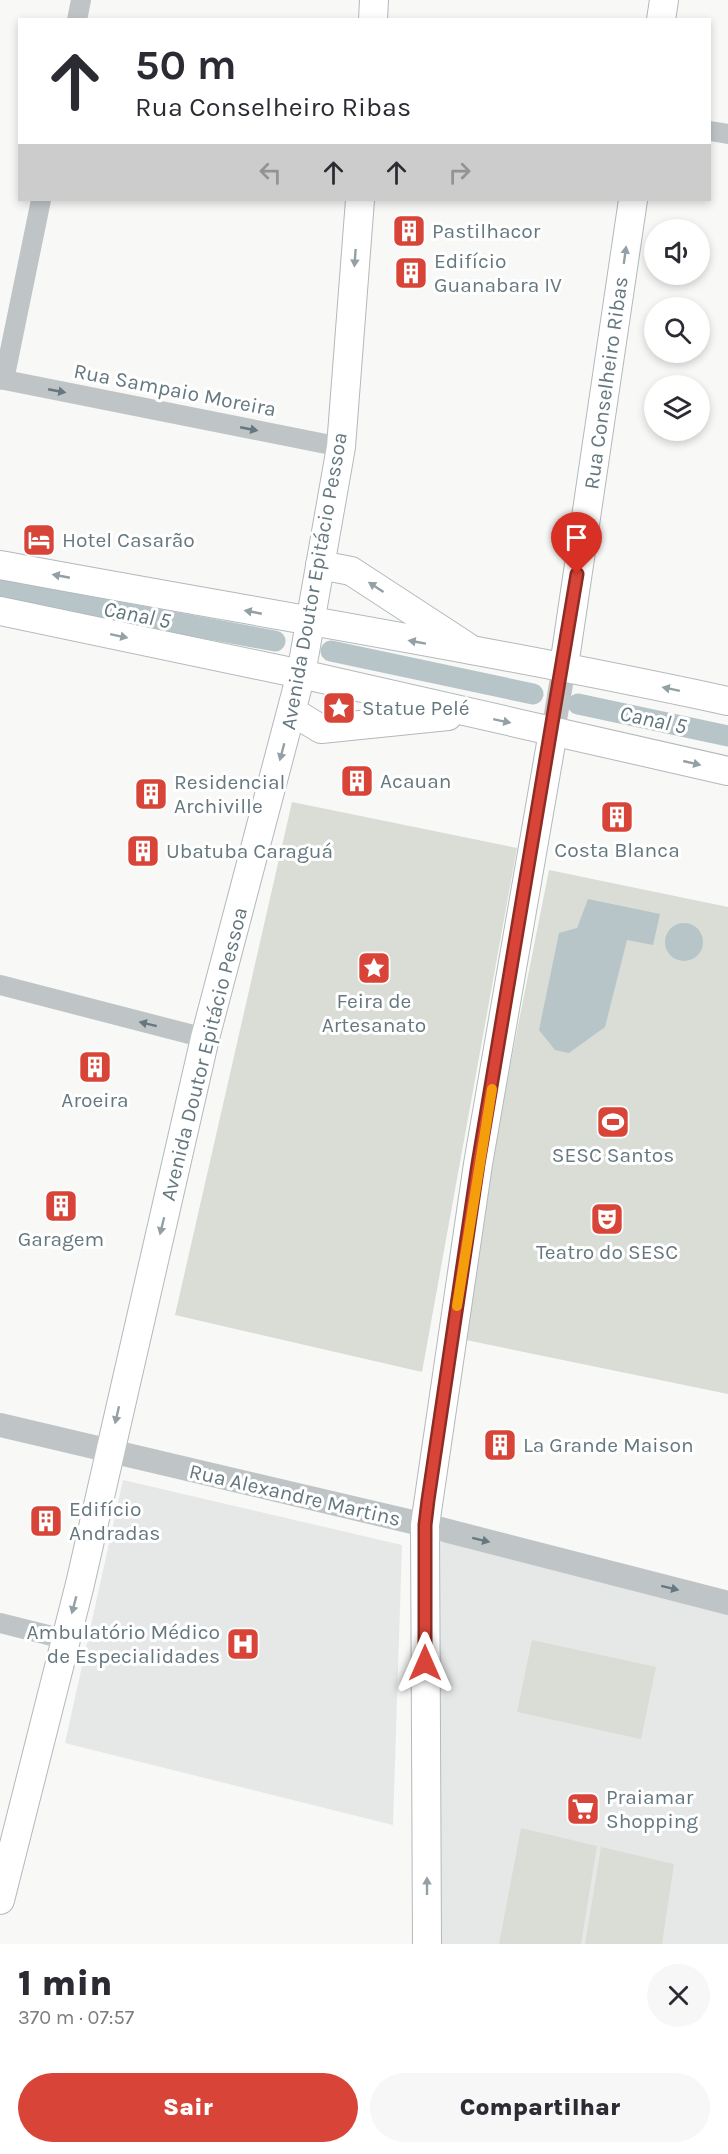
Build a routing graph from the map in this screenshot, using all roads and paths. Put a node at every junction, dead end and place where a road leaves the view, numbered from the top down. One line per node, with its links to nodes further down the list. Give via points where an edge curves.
1 (81, 0): 4 (street)
2 (374, 0): 5 (main road)
3 (664, 0): 6 (main road)
4 (77, 18)
5 (373, 18)
6 (661, 18)
7 (711, 131): 8 (street)
8 (728, 134)
9 (41, 201): 12 (street)
10 (360, 201): 13 (main road, Avenida Doutor Epitácio Pessoa, one-way to 13)
11 (633, 201): 19 (main road, Rua Conselheiro Ribas, one-way to 11)
12 (2, 380): 13 (street, Rua Sampaio Moreira, one-way to 13)
13 (341, 447): 15 (main road, Avenida Doutor Epitácio Pessoa)
14 (0, 565): 17 (main road, one-way to 14)
15 (320, 565): 17 (main road, Avenida Doutor Epitácio Pessoa); 18 (main road, one-way to 15, via 351,571)
16 (0, 610): 17 (main road, one-way to 17)
17 (306, 647): 18 (main road, one-way to 17); 21 (main road, Avenida Doutor Epitácio Pessoa); 22 (main road)
18 (478, 653): 19 (main road)
19 (563, 670): 20 (main road, one-way to 19); 23 (street, Rua Conselheiro Ribas)
20 (728, 701)
21 (293, 712): 22 (main road, via 321,729); 26 (main road, Avenida Doutor Epitácio Pessoa, one-way to 26)
22 (470, 714): 23 (main road, one-way to 23)
23 (553, 727): 24 (main road, one-way to 24); 29 (main road, Rua Conselheiro Ribas, via 478,1164)
24 (728, 771)
25 (0, 985): 26 (street, one-way to 25)
26 (205, 1038): 28 (main road, Avenida Doutor Epitácio Pessoa, one-way to 28)
27 (0, 1425): 28 (street, Rua Alexandre Martins)
28 (108, 1450): 29 (street, Rua Alexandre Martins); 32 (main road, Avenida Doutor Epitácio Pessoa, one-way to 32, via 80,1584)
29 (425, 1525): 30 (street, Rua Alexandre Martins, one-way to 30); 34 (main road, Rua Conselheiro Ribas, one-way to 29)
30 (728, 1603)
31 (0, 1623): 32 (street)
32 (64, 1639): 33 (main road, Avenida Doutor Epitácio Pessoa)
33 (0, 1900)
34 (427, 1944)

